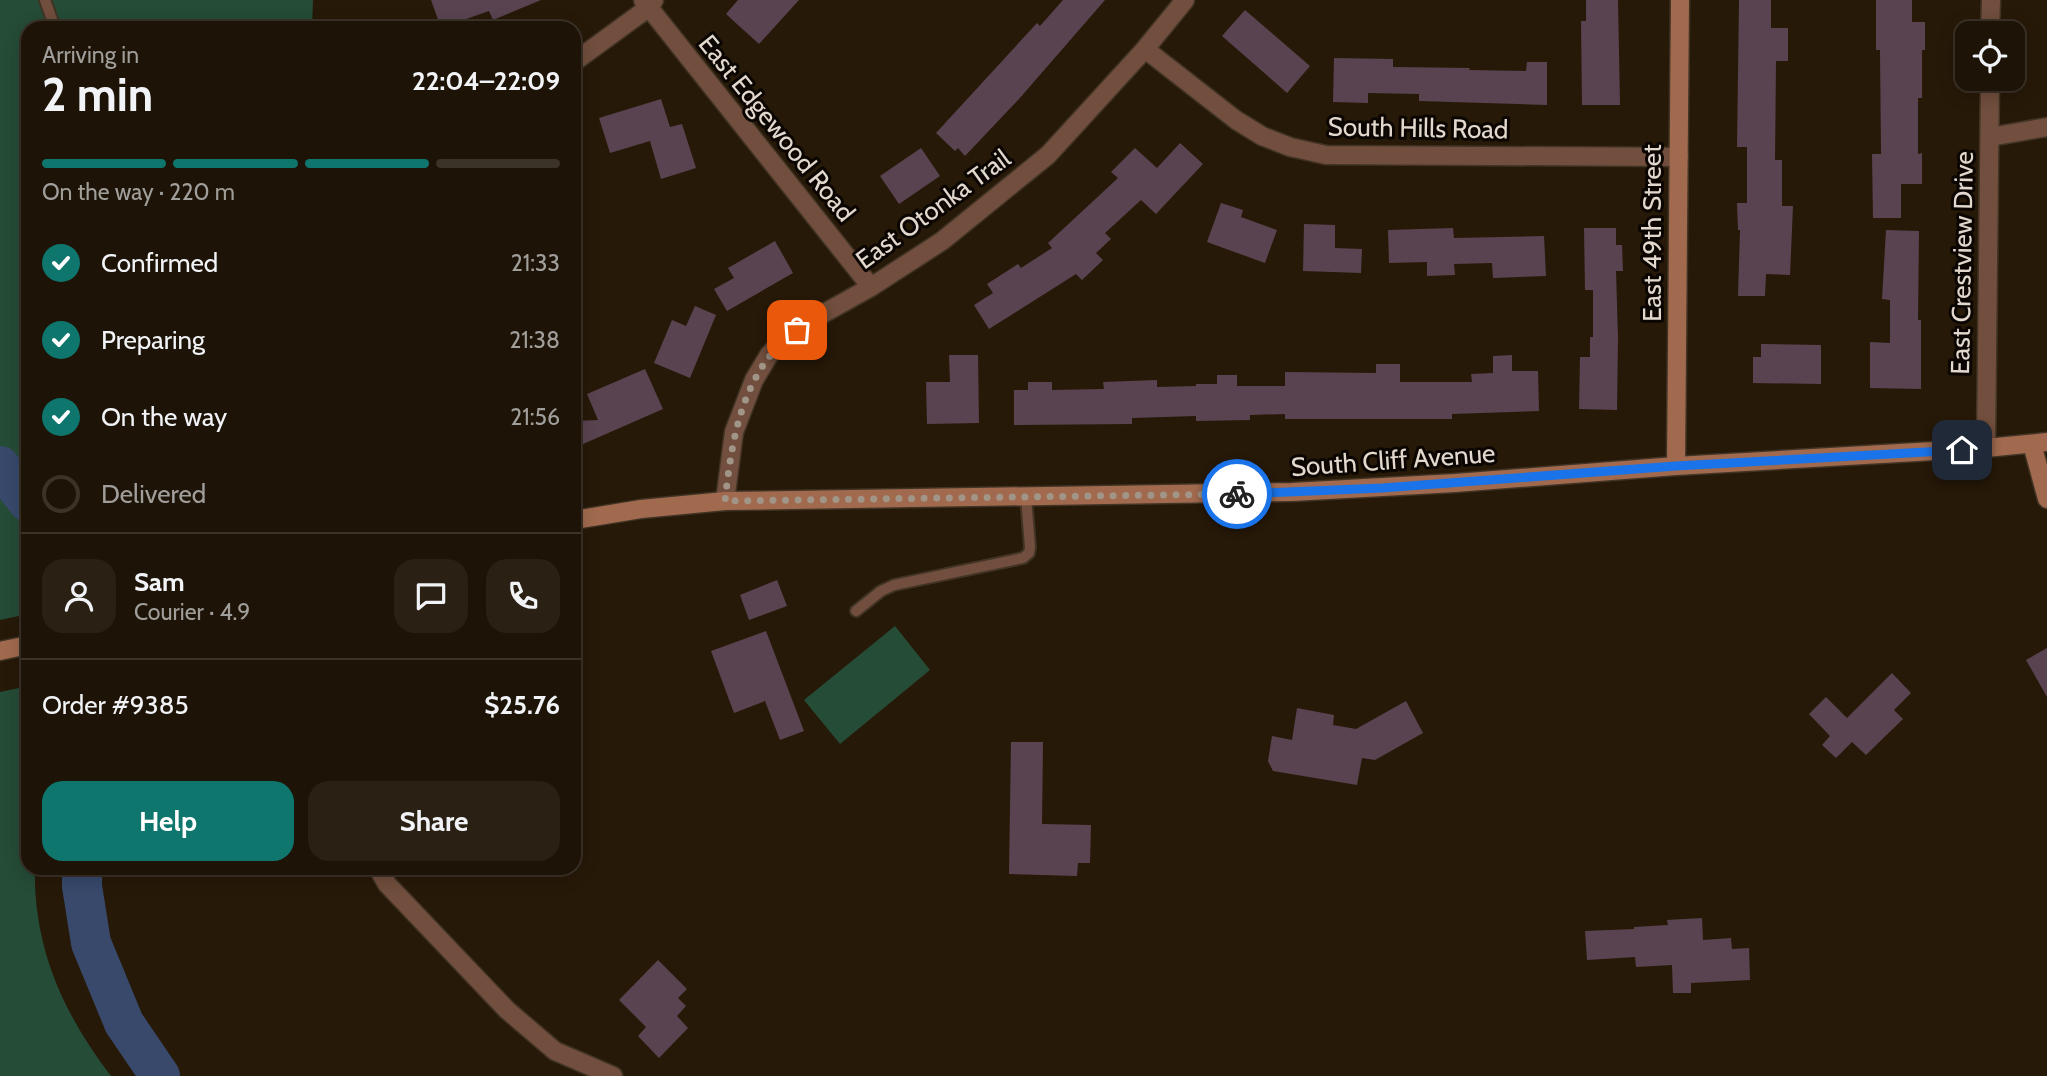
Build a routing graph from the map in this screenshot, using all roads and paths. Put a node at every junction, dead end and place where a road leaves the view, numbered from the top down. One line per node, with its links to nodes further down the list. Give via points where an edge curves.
1 (45, 0): 6 (lane)
2 (1185, 0): 8 (street, East Otonka Trail)
3 (1680, 0): 13 (main road, East 49th Street)
4 (1991, 0): 7 (street)
5 (648, 3): 9 (street); 14 (street, East Edgewood Road)
6 (52, 21)
7 (1990, 21)
8 (1145, 49): 13 (street, South Hills Road, via 1262,136 1326,155); 14 (street, East Otonka Trail, via 1048,155 942,241)
9 (581, 56)
10 (1990, 91): 12 (street, East Crestview Drive)
11 (2047, 127): 12 (street)
12 (1990, 137): 16 (street, East Crestview Drive)
13 (1679, 158): 17 (main road, East 49th Street)
14 (871, 287): 20 (street, East Otonka Trail, via 810,321 769,355 734,432)
15 (2040, 443): 16 (main road, South Cliff Avenue); 19 (main road)
16 (1986, 448): 17 (main road, South Cliff Avenue)
17 (1676, 466): 18 (main road, South Cliff Avenue, via 1293,492)
18 (1026, 497): 20 (main road, South Cliff Avenue); 22 (lane, via 1030,547 1023,558 894,585)
19 (2047, 499)
20 (725, 501): 21 (main road, South Cliff Avenue)
21 (581, 519)
22 (856, 611)
23 (21, 646): 24 (main road)
24 (0, 651)
25 (382, 875): 26 (street, via 507,1010 555,1051)
26 (612, 1076)

